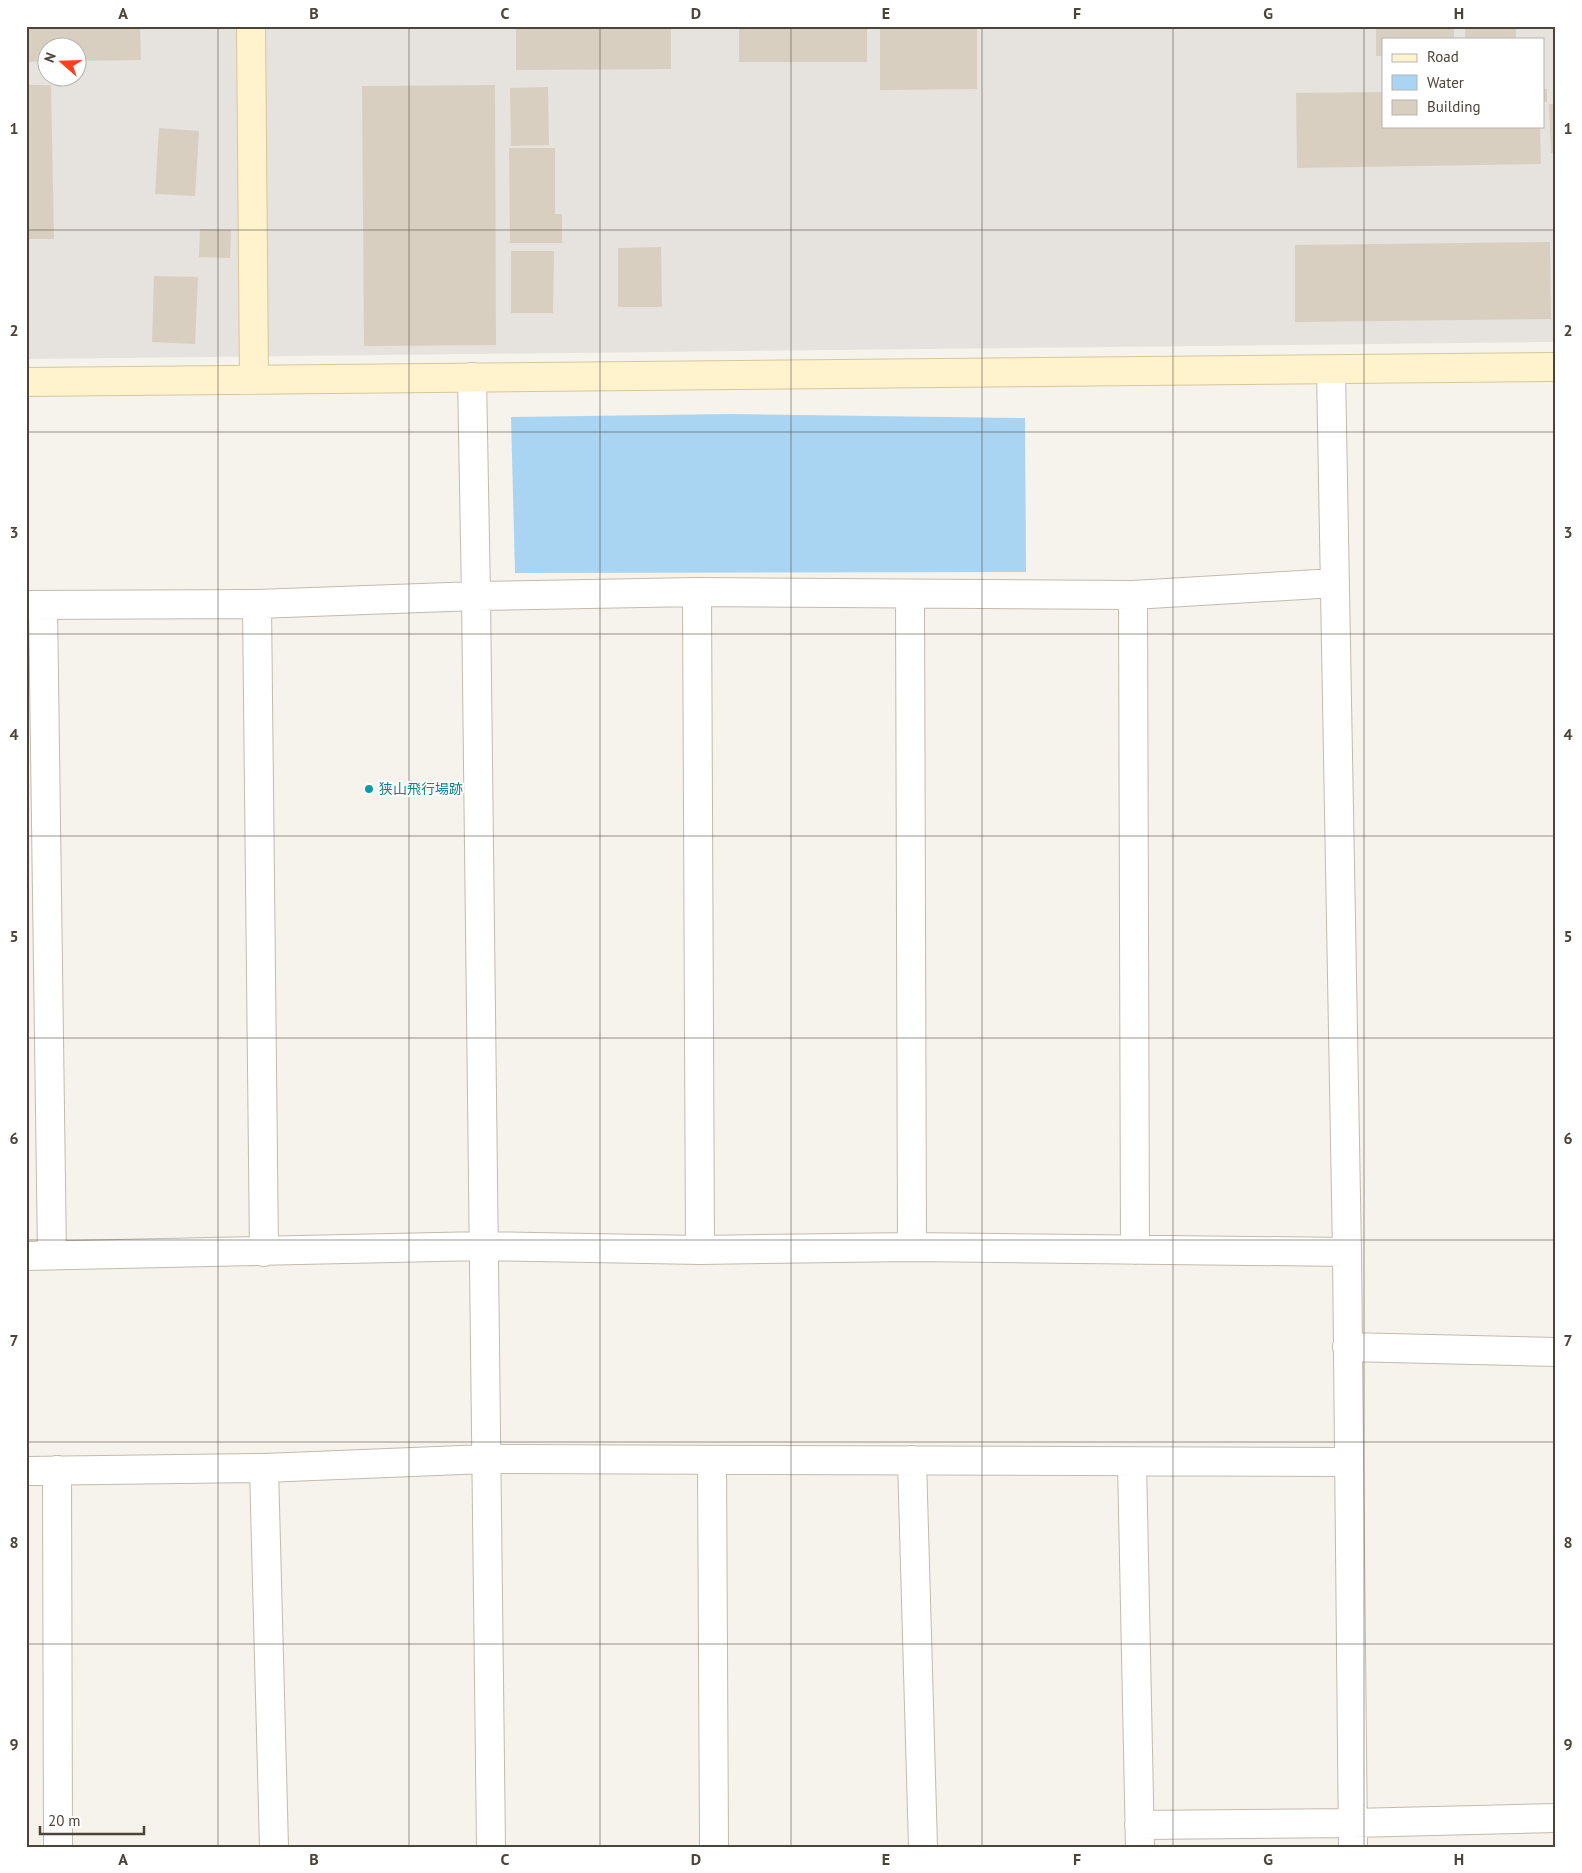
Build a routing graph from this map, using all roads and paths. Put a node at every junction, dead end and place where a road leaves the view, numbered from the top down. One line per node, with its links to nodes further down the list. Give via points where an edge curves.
1 (251, 26): 5 (street)
2 (1556, 367): 3 (street)
3 (1331, 370): 4 (street); 7 (street)
4 (472, 377): 5 (street); 11 (street)
5 (254, 380): 6 (street)
6 (26, 382)
7 (1335, 583): 10 (street); 19 (street)
8 (697, 592): 9 (street); 11 (street); 16 (street)
9 (910, 594): 10 (street); 15 (street)
10 (1133, 595): 17 (street)
11 (476, 596): 12 (street); 14 (street)
12 (258, 604): 13 (street); 18 (street)
13 (35, 605): 20 (street)
14 (483, 1246): 16 (street); 18 (street); 23 (street)
15 (912, 1248): 16 (street); 17 (street)
16 (700, 1250)
17 (1135, 1250): 19 (street)
18 (264, 1252): 20 (street)
19 (1347, 1252): 21 (street)
20 (39, 1255)
21 (1347, 1346): 22 (street); 27 (street)
22 (1556, 1352)
23 (486, 1459): 24 (street); 28 (street); 36 (street)
24 (712, 1460): 25 (street); 37 (street)
25 (912, 1460): 26 (street); 38 (street)
26 (1132, 1462): 27 (street); 33 (street)
27 (1348, 1462): 32 (street)
28 (264, 1468): 29 (street); 35 (street)
29 (57, 1470): 30 (street); 34 (street)
30 (26, 1471)
31 (1556, 1818): 32 (street)
32 (1353, 1835): 33 (street)
33 (1140, 1836)
34 (58, 1847)
35 (274, 1847)
36 (491, 1847)
37 (714, 1847)
38 (923, 1847)

